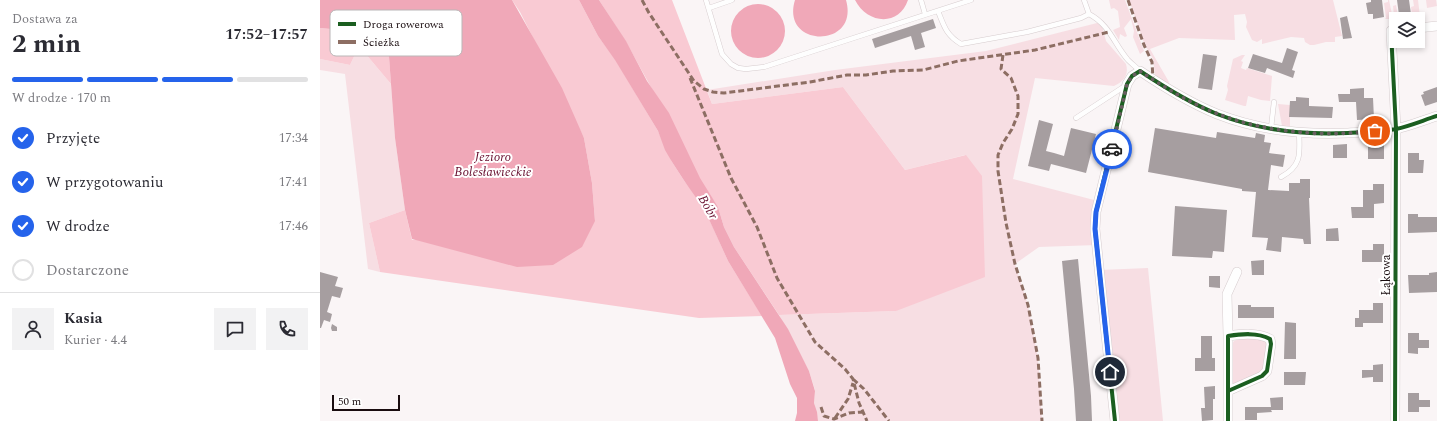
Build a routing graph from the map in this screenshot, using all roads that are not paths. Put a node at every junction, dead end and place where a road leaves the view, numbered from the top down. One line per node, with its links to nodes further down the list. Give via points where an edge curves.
1 (706, 0): 6 (lane)
2 (732, 0): 6 (lane)
3 (921, 0): 8 (lane)
4 (971, 0): 7 (lane)
5 (1084, 0): 9 (lane)
6 (709, 8): 8 (lane, via 722,54 731,64 746,69 764,67)
7 (938, 11): 8 (lane); 9 (lane, via 952,39 961,44 1027,32)
8 (926, 14)
9 (1089, 14): 13 (lane, via 1101,22 1128,60)
10 (1437, 26): 11 (street)
11 (1425, 27)
12 (1394, 48): 19 (street, Łąkowa)
13 (1140, 71): 14 (street, via 1132,76); 18 (street, via 1216,114)
14 (1127, 84): 17 (lane); 25 (street, via 1096,212 1095,229)
15 (1274, 102): 18 (lane)
16 (1437, 116): 19 (street)
17 (1076, 118)
18 (1271, 128): 20 (street)
19 (1396, 129): 20 (street, via 1334,134); 27 (street, Łąkowa)
20 (1299, 132): 21 (lane, via 1299,158 1290,172)
21 (1281, 177)
22 (1238, 272): 23 (street, via 1227,294)
23 (1228, 336): 24 (street); 24 (street, via 1264,336 1270,339 1271,344 1267,371 1262,376)
24 (1228, 391): 26 (street)
25 (1115, 421)
26 (1228, 421)
27 (1396, 421)

